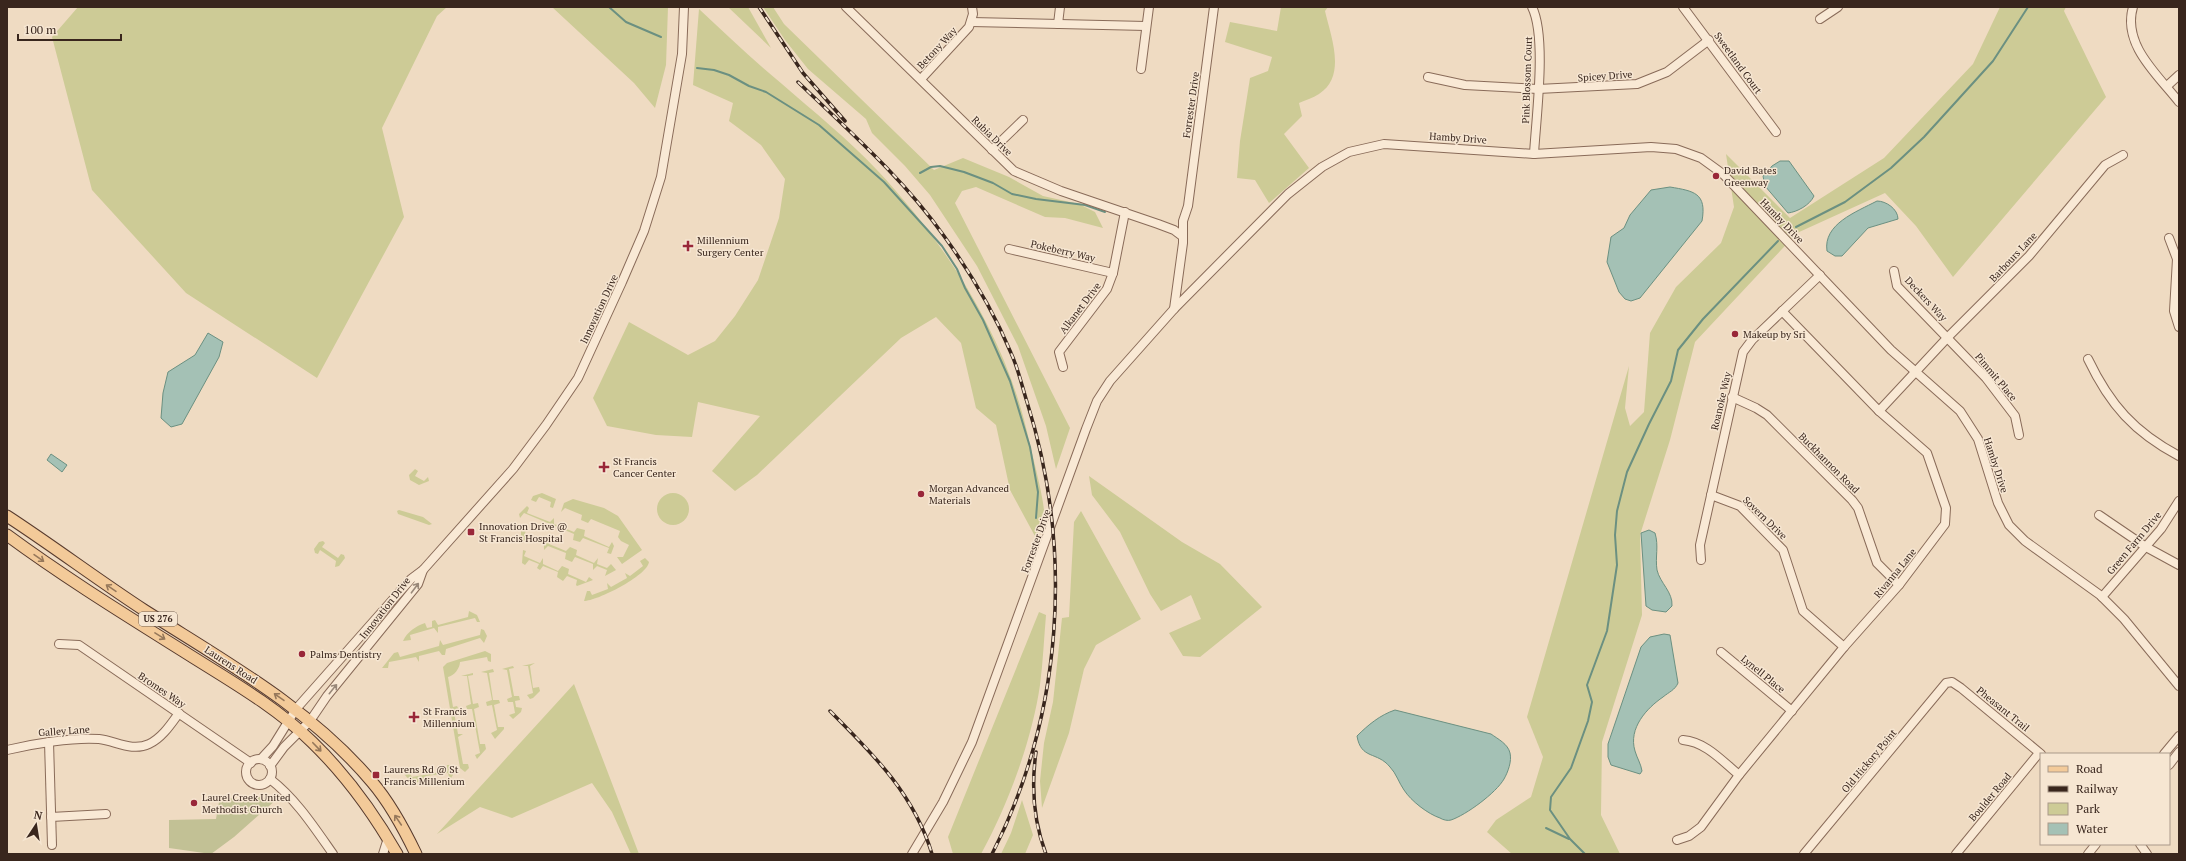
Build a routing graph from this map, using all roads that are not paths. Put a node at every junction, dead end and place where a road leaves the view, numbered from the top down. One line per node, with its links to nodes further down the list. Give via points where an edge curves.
1 (684, 7): 57 (street, Innovation Drive, via 682,54 660,177 644,231 578,378 513,469)
2 (846, 7): 19 (street, Rubia Drive)
3 (972, 7): 12 (street)
4 (1060, 7): 13 (street)
5 (1149, 7): 14 (street)
6 (1214, 7): 28 (street, Forrester Drive)
7 (1532, 7): 21 (street, Pink Blossom Court, via 1539,33)
8 (1683, 7): 15 (street, Sweetland Court)
9 (1838, 7): 11 (street)
10 (2133, 7): 20 (street, via 2131,30 2138,51)
11 (1820, 19)
12 (971, 22): 13 (street); 19 (street, Betony Way)
13 (1058, 24): 14 (street)
14 (1146, 26): 16 (street)
15 (1709, 40): 21 (street, Spicey Drive, via 1667,72 1637,84); 24 (street, Sweetland Court)
16 (1142, 69)
17 (2179, 75): 20 (street)
18 (1428, 77): 21 (street, Spicey Drive, via 1465,85)
19 (921, 79): 25 (street, Rubia Drive)
20 (2167, 86): 22 (street)
21 (1538, 89): 26 (street, Pink Blossom Court)
22 (2179, 102)
23 (1023, 120): 25 (street)
24 (1776, 132)
25 (992, 150): 29 (street, Rubia Drive, via 1014,171 1061,191)
26 (1534, 154): 37 (street, Hamby Drive, via 1651,147 1690,153 1723,174); 38 (street, Hamby Drive, via 1407,144 1372,146 1348,152 1322,167 1288,194)
27 (2123, 155): 41 (street, Barbours Lane, via 2104,165 2029,256)
28 (1188, 206): 30 (street, Forrester Drive); 33 (street, Forrester Drive, via 1186,236)
29 (1125, 212): 31 (street, Rubia Drive); 36 (street, Alkanet Drive)
30 (1183, 221): 31 (street, Rubia Drive); 33 (street, Forrester Drive)
31 (1158, 224): 33 (street, Rubia Drive, via 1174,230)
32 (2169, 238): 40 (street, via 2177,259 2174,310)
33 (1182, 240): 38 (street, Forrester Drive)
34 (1009, 250): 36 (street, Pokeberry Way)
35 (1894, 271): 41 (street, Deckers Way, via 1897,286)
36 (1113, 273): 43 (street, Alkanet Drive, via 1108,289 1059,352)
37 (1820, 275): 39 (street, Roanoke Way); 44 (street, Hamby Drive)
38 (1174, 309): 97 (street, Forrester Drive, via 1110,381 1097,402 972,742 943,802)
39 (1782, 311): 45 (street, Roanoke Way, via 1743,352); 46 (street, Rivanna Lane)
40 (2179, 327)
41 (1948, 337): 44 (street, Barbours Lane); 47 (street, Pimmit Place, via 1986,378 2015,416)
42 (2088, 359): 48 (street, via 2100,385 2117,408 2161,447)
43 (1063, 367)
44 (1915, 372): 46 (street, Barbours Lane); 59 (street, Hamby Drive, via 1950,402 1972,428 1998,503 2009,525 2025,541)
45 (1732, 397): 49 (street, Roanoke Way); 58 (street, Buckhannon Road, via 1767,416 1852,500 1858,508 1877,563)
46 (1879, 411): 58 (street, Rivanna Lane, via 1927,453 1946,508 1943,528)
47 (2019, 435)
48 (2179, 456)
49 (1711, 495): 55 (street, Roanoke Way, via 1700,545); 63 (street, Sovern Drive, via 1740,506 1784,550 1804,611)
50 (2179, 501): 54 (street, Green Farm Drive)
51 (2099, 515): 54 (street)
52 (7, 516): 60 (main road, Laurens Road / US 276, one-way to 52)
53 (7, 535): 61 (main road, Laurens Road / US 276, one-way to 61)
54 (2146, 547): 56 (street); 59 (street, Green Farm Drive)
55 (1701, 560)
56 (2179, 565)
57 (423, 570): 67 (street, Innovation Drive, via 411,579); 70 (street, Innovation Drive, one-way to 57, via 327,696 418,584)
58 (1898, 585): 63 (street, Rivanna Lane)
59 (2102, 596): 66 (street, Hamby Drive)
60 (125, 597): 61 (main road); 67 (main road, Laurens Road / US 276, one-way to 60)
61 (118, 610): 71 (main road, Laurens Road / US 276, one-way to 71, via 234,683)
62 (59, 644): 69 (street, Bromes Way, via 79,645)
63 (1844, 647): 68 (street, Rivanna Lane)
64 (1721, 652): 68 (street, Lynell Place)
65 (1950, 682): 78 (street, Pheasant Trail, via 1961,688); 98 (street, Old Hickory Point, via 1946,683)
66 (2179, 686)
67 (296, 709): 70 (main road, Laurens Road / US 276); 71 (street, Innovation Drive)
68 (1792, 711): 84 (street, Rivanna Lane)
69 (179, 713): 75 (street, Galley Lane, via 150,744 129,747 98,739); 81 (street, Bromes Way)
70 (310, 721): 72 (street, Innovation Drive); 96 (main road, Laurens Road / US 276, one-way to 70, via 404,830 373,783 343,750)
71 (288, 722): 72 (main road, Laurens Road / US 276); 80 (street, Innovation Drive, via 273,746)
72 (299, 731): 83 (street, Innovation Drive); 88 (main road, Laurens Road / US 276, one-way to 88, via 344,775 376,817)
73 (2179, 736): 79 (street)
74 (1683, 740): 84 (street, via 1695,741 1709,749)
75 (49, 742): 76 (street, Galley Lane); 87 (street)
76 (7, 750)
77 (2179, 752): 82 (street)
78 (2040, 753): 99 (street, Boulder Road)
79 (2165, 753)
80 (261, 759): 81 (street); 83 (street)
81 (251, 763): 85 (street, via 247,771 252,782 262,784)
82 (2170, 764)
83 (270, 766): 85 (street)
84 (1739, 775): 89 (street, Rivanna Lane, via 1701,827 1689,836)
85 (270, 779): 93 (street, via 313,824)
86 (106, 814): 87 (street)
87 (51, 817): 90 (street)
88 (388, 838): 94 (street); 95 (main road, Laurens Road / US 276)
89 (1677, 840)
90 (52, 845)
91 (2095, 845): 100 (street)
92 (2141, 845): 101 (street)
93 (333, 854)
94 (383, 854)
95 (397, 854)
96 (416, 854)
97 (912, 854)
98 (1804, 854)
99 (1956, 854)
100 (2088, 854)
101 (2147, 854)

